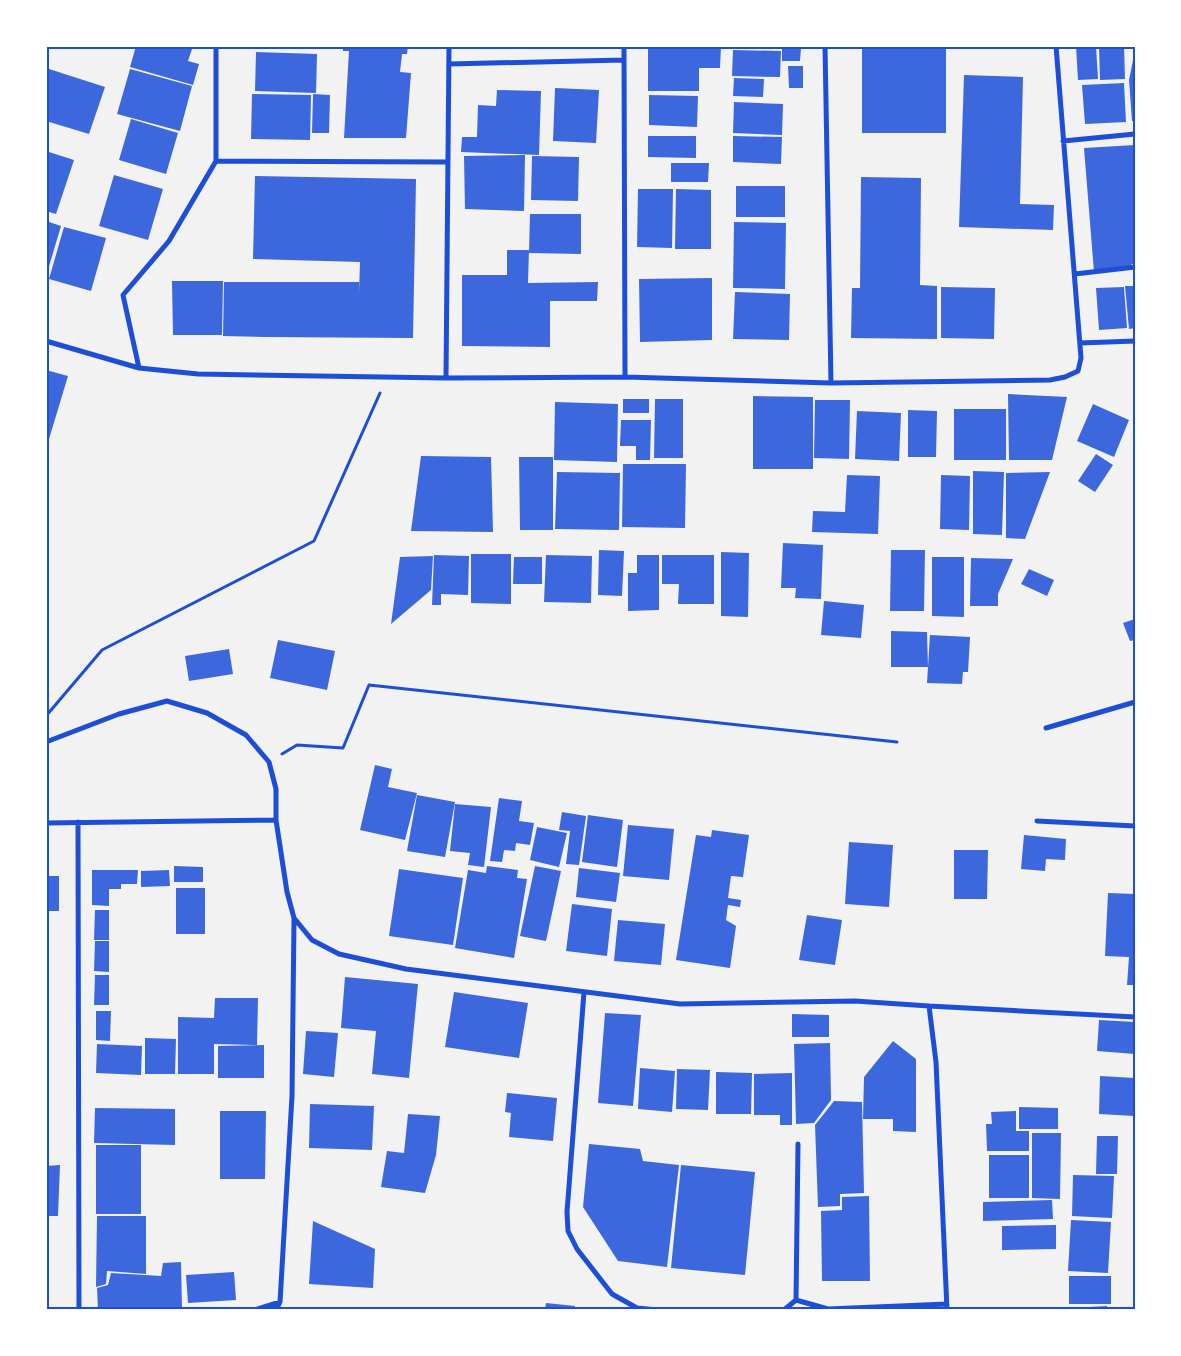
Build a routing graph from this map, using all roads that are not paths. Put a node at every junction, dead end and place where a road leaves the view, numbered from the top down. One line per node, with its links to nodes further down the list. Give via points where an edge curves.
1 (216, 46): 10 (street)
2 (449, 46): 7 (street)
3 (624, 46): 6 (street)
4 (825, 46): 20 (street)
5 (1056, 46): 9 (street)
6 (624, 60): 7 (street); 18 (street)
7 (449, 64): 11 (street)
8 (1135, 134): 9 (street)
9 (1063, 141): 13 (street)
10 (216, 161): 11 (street); 17 (street, via 168,241 123,295)
11 (448, 162): 19 (street)
12 (1135, 267): 13 (street)
13 (1075, 274): 16 (street)
14 (1135, 340): 16 (street)
15 (46, 341): 17 (street)
16 (1080, 343): 20 (street, via 1078,371 1050,380)
17 (139, 368): 19 (street, via 198,374)
18 (624, 377): 19 (street); 20 (street)
19 (446, 378)
20 (831, 383)
21 (1135, 702): 22 (street)
22 (1046, 728)
23 (46, 742): 24 (street, via 119,714 168,701 207,713 246,735 269,762 276,789)
24 (276, 820): 26 (street); 29 (street)
25 (1037, 821): 28 (street)
26 (78, 822): 27 (street); 37 (street)
27 (46, 823)
28 (1135, 826)
29 (294, 918): 30 (street, via 312,940 340,954 406,969); 35 (street, via 292,1096)
30 (584, 992): 31 (street, via 680,1004 855,1002); 40 (street, via 568,1231 577,1249 612,1294 637,1308)
31 (928, 1006): 32 (street); 36 (street, via 936,1062)
32 (1135, 1017)
33 (798, 1144): 34 (street)
34 (796, 1300): 36 (street, via 828,1309); 41 (street)
35 (280, 1302): 38 (street); 39 (street)
36 (947, 1307)
37 (79, 1310)
38 (254, 1310)
39 (276, 1310)
40 (658, 1310)
41 (784, 1310)

